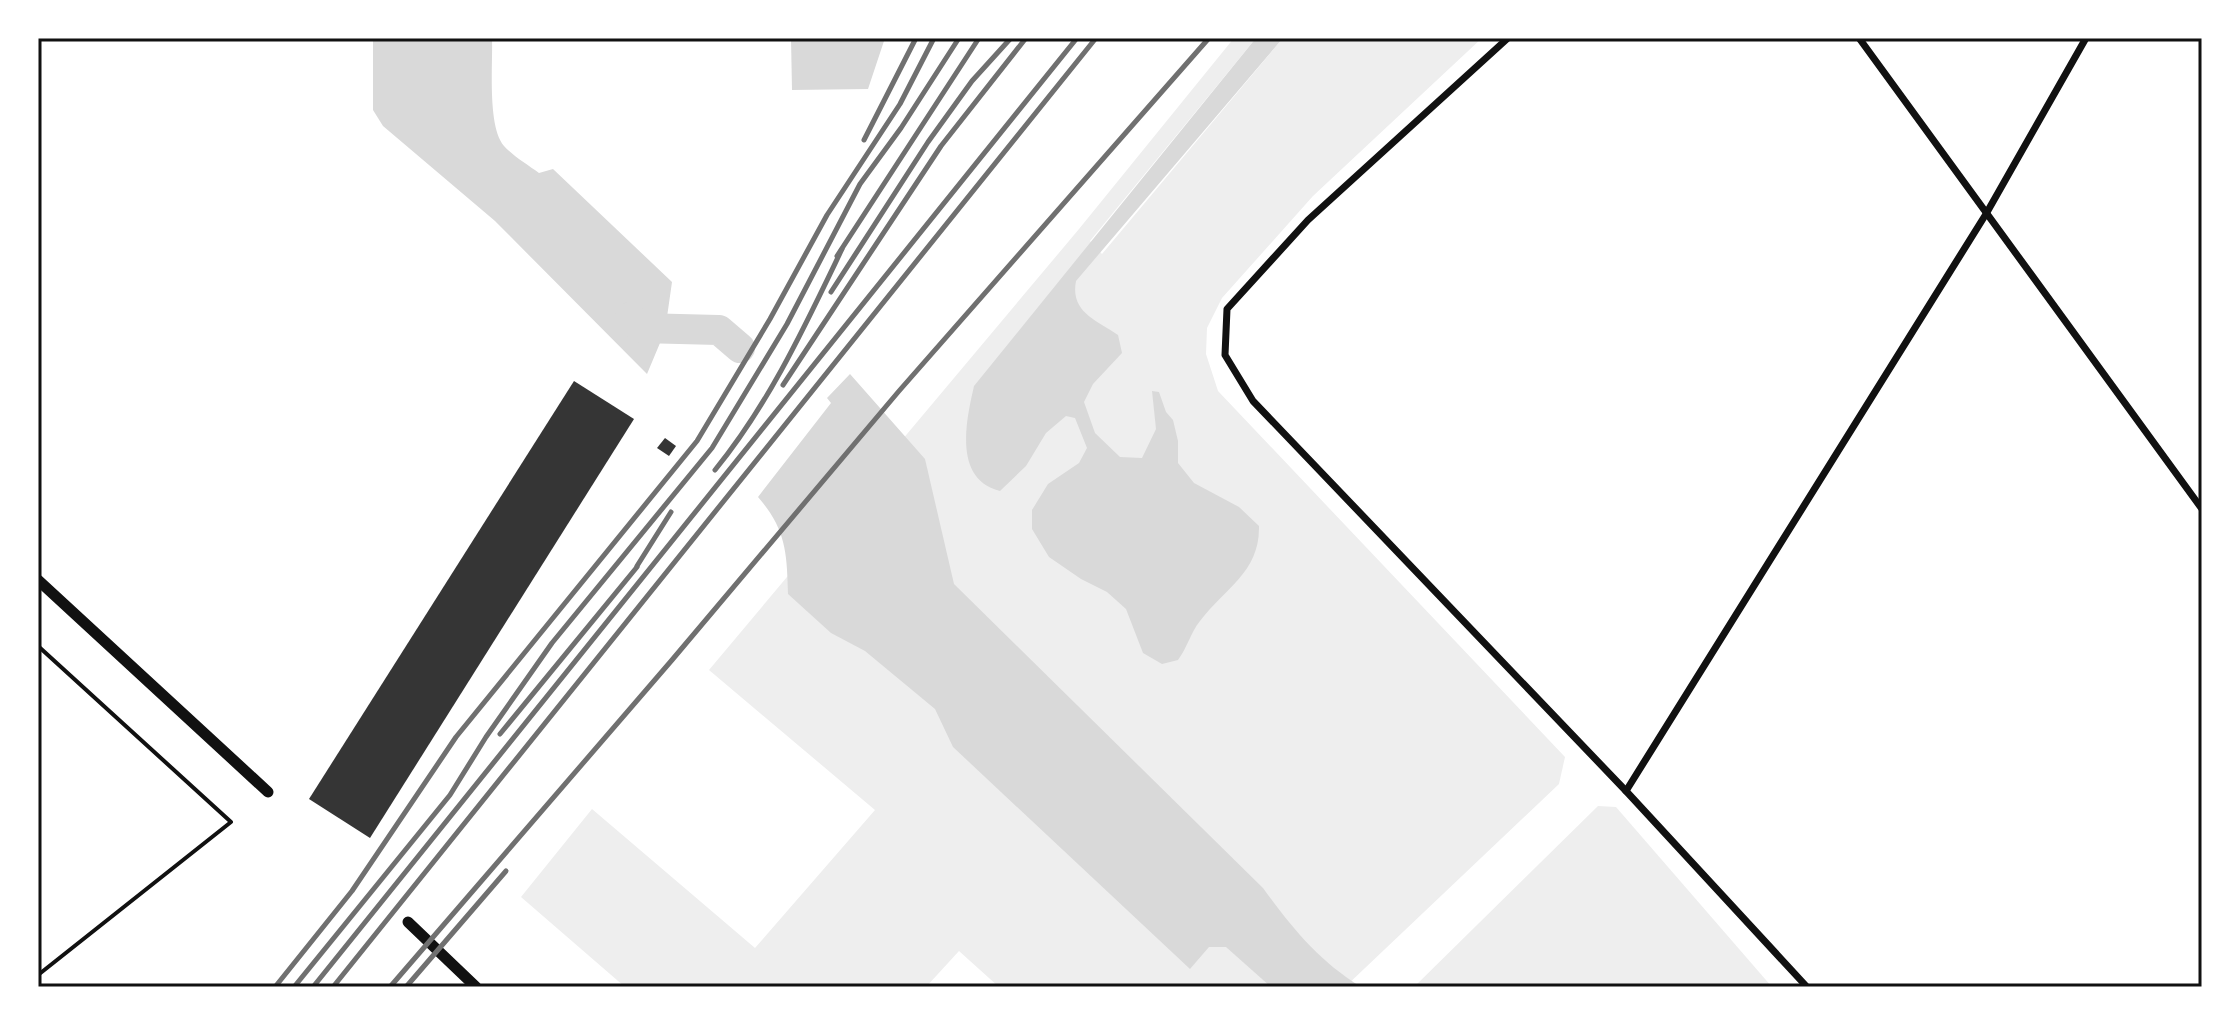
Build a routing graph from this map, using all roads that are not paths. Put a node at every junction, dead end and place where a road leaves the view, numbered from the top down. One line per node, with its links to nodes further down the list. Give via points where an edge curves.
1 (1508, 38): 8 (street, via 1308,220 1227,309 1225,355 1253,401)
2 (1859, 38): 4 (street)
3 (2086, 38): 4 (street)
4 (1986, 214): 5 (street); 8 (street)
5 (2202, 509)
6 (38, 580): 9 (main road)
7 (38, 646): 11 (lane, via 231,822)
8 (1626, 791): 13 (street)
9 (268, 792)
10 (408, 922): 12 (main road)
11 (38, 975)
12 (476, 987)
13 (1807, 987)

